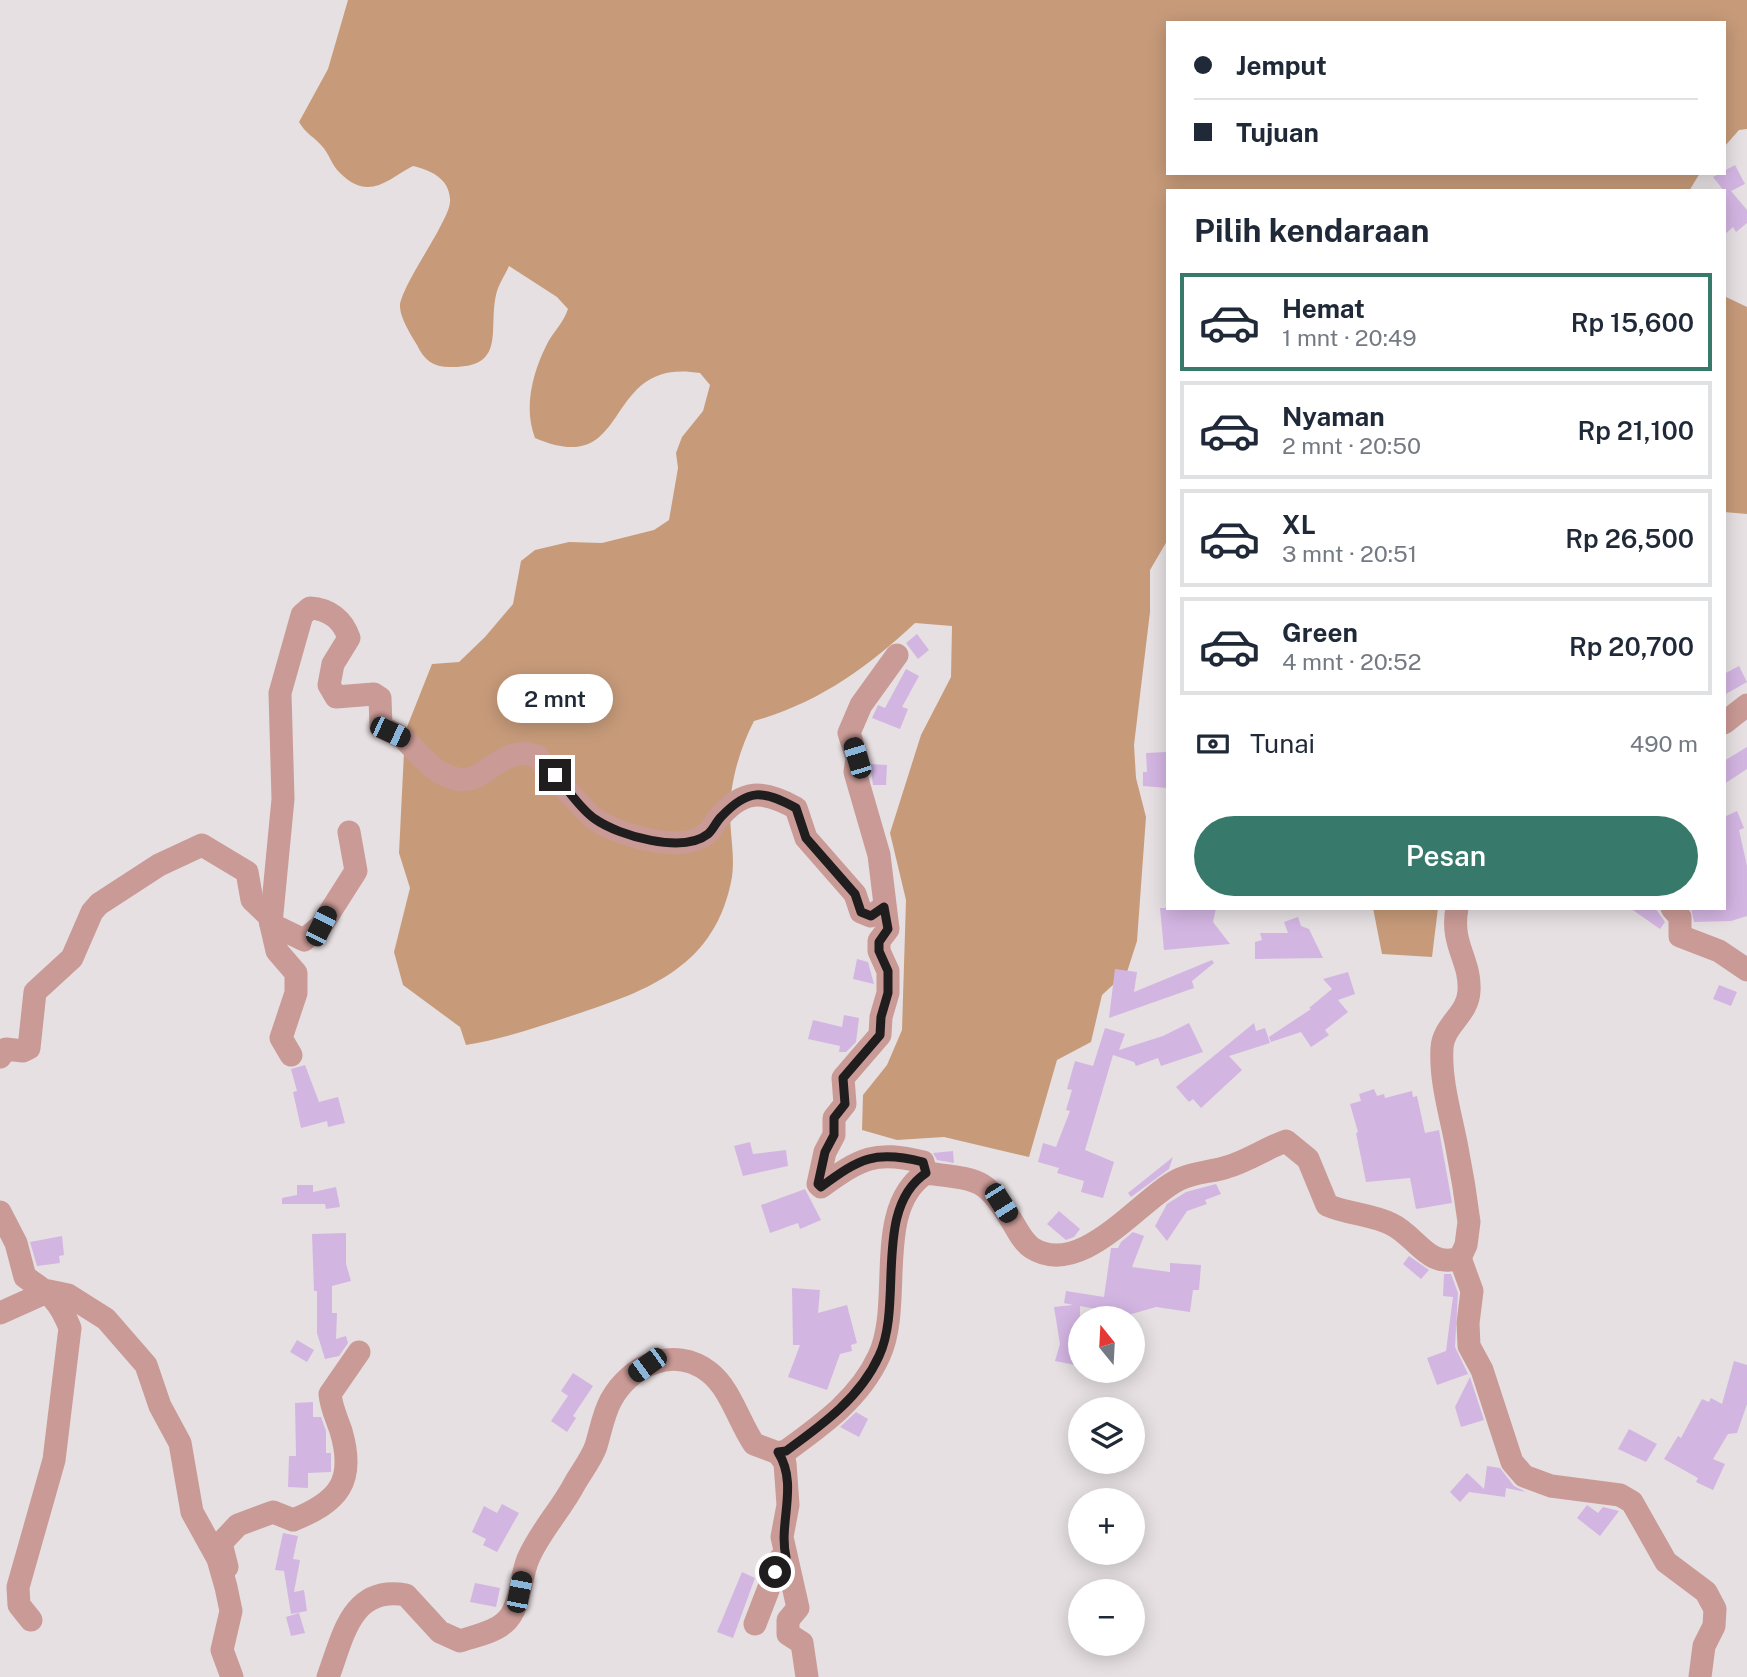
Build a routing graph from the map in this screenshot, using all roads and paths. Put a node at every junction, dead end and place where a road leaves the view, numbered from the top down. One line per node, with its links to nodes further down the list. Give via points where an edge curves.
1 (897, 655): 5 (street, via 861,705 849,733 879,855)
2 (1747, 705): 3 (street)
3 (1726, 721)
4 (349, 832): 8 (street, via 356,871 321,926 304,940)
5 (884, 907): 8 (street, via 871,916 861,912 855,894 806,838 796,808 771,794 740,800 709,834 683,844 667,843 595,819 538,757 530,754 511,754 459,780 436,770 403,738 382,726 380,698 374,694 336,697 329,685 333,664 348,638 344,624 322,609 310,608 302,615 281,686 283,799); 12 (street, via 888,929 879,951 888,971 888,993 880,1035 843,1078 845,1104 834,1118 834,1135 818,1184 821,1187 865,1159 890,1154 923,1162)
6 (1457, 910): 14 (street, via 1455,938 1468,972 1468,999 1441,1045 1469,1222)
7 (1674, 910): 9 (street, via 1680,917 1681,936 1719,951)
8 (271, 924): 10 (street, via 276,951 298,979 281,1038); 11 (street, via 266,911 252,900 244,868 202,845 182,853 106,898 92,912 72,958 35,992 29,1048 2,1050)
9 (1747, 970)
10 (291, 1055)
11 (0, 1057)
12 (926, 1173): 14 (street, via 983,1184 994,1192 1031,1248 1057,1254 1102,1238 1179,1180 1228,1167 1286,1141 1308,1159 1327,1205 1394,1225 1438,1260); 18 (street, via 908,1192 900,1210 891,1247 891,1304 881,1353 831,1418)
13 (0, 1212): 15 (street, via 16,1243 25,1277)
14 (1460, 1258): 28 (street, via 1472,1291 1468,1346 1482,1370 1512,1462 1524,1476 1551,1486 1620,1495 1632,1502 1666,1562 1706,1592 1715,1609)
15 (49, 1291): 16 (street); 20 (street, via 68,1295 106,1319 146,1365 180,1443 192,1512 218,1559); 21 (street, via 69,1328 54,1460 18,1587 19,1605)
16 (0, 1313)
17 (359, 1352): 20 (street, via 330,1394 346,1460 335,1496 325,1507 293,1520 273,1512 227,1534 222,1543 228,1570)
18 (778, 1452): 19 (street, via 787,1479 788,1516 782,1537); 25 (street, via 754,1444 722,1387 707,1370 678,1359 647,1365 619,1387 611,1401 596,1447 539,1535 515,1605 504,1623 460,1642 440,1633 406,1595 381,1593 368,1599 344,1631)
19 (786, 1557): 22 (street, via 780,1559); 23 (street, via 798,1608 789,1620 788,1634 802,1643)
20 (226, 1587): 24 (street, via 231,1611 222,1650)
21 (31, 1620)
22 (755, 1624)
23 (803, 1654): 26 (street); 27 (street)
24 (232, 1677)
25 (328, 1677)
26 (795, 1677)
27 (807, 1677)
28 (1700, 1677)

